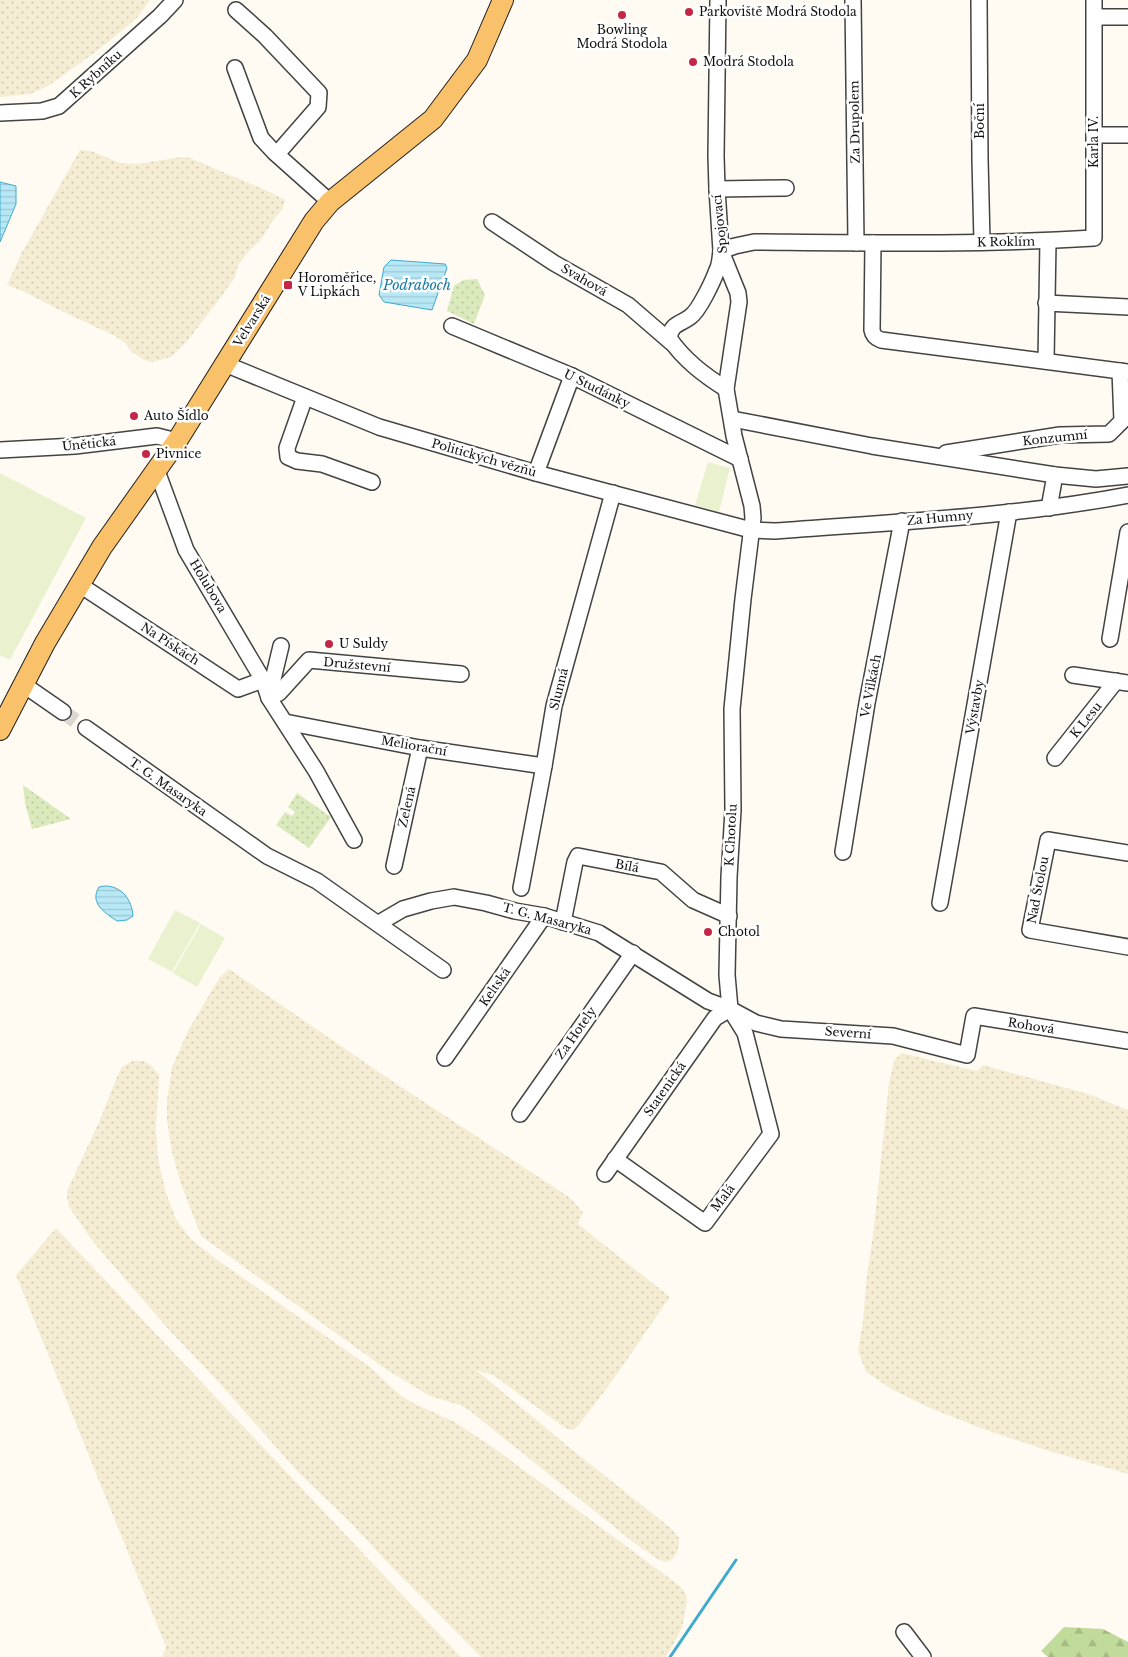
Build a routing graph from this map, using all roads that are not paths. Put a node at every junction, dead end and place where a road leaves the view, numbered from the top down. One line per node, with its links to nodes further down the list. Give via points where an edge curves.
1 (176, 0): 11 (street, K Rybníku, via 59,106 42,112)
2 (503, 0): 17 (main road, Velvarská, via 478,60 433,119)
3 (718, 0): 16 (street, Spojovací)
4 (853, 0): 21 (street, Za Drupolem)
5 (979, 0): 20 (street, Boční)
6 (1094, 0): 8 (street, Karla IV.)
7 (236, 10): 14 (street, via 319,93 318,106)
8 (1094, 17): 9 (street); 12 (street, Karla IV.)
9 (1128, 18)
10 (235, 68): 14 (street, via 261,138)
11 (0, 113)
12 (1094, 135): 13 (street); 19 (street, Karla IV., via 1094,238)
13 (1128, 135)
14 (277, 154): 17 (street)
15 (786, 188): 16 (street)
16 (717, 189): 23 (street, Spojovací)
17 (330, 202): 29 (main road, Velvarská, via 314,221)
18 (492, 222): 27 (street, Svahová, via 628,306)
19 (1048, 241): 20 (street, K Roklím); 24 (street, K Roklím)
20 (982, 242): 22 (street, K Roklím)
21 (856, 243): 22 (street, K Roklím); 23 (street, K Roklím, via 754,242)
22 (873, 243): 28 (street, via 872,330 877,338)
23 (721, 251): 27 (street, via 718,269 698,307 670,332); 32 (street, Spojovací, via 738,293)
24 (1046, 303): 25 (street); 28 (street, K Roklím)
25 (1128, 307)
26 (452, 326): 31 (street, U Studánky)
27 (672, 342): 32 (street, Svahová, via 699,371)
28 (1046, 361): 30 (street)
29 (225, 364): 33 (street, Politických vězňů); 35 (main road, Velvarská)
30 (1124, 371): 37 (street, Konzumní, via 1122,421 1109,434 1060,435)
31 (572, 376): 38 (street, U Studánky); 40 (street)
32 (726, 390): 34 (street, Spojovací)
33 (305, 397): 40 (street, Politických vězňů, via 379,427); 43 (street, via 287,448 288,457 322,464)
34 (732, 419): 37 (street, Konzumní); 38 (street, Spojovací)
35 (177, 441): 36 (street, Únětická, via 157,436 75,446); 39 (main road, Velvarská)
36 (0, 450)
37 (932, 456): 41 (street, Konzumní)
38 (740, 458): 49 (street, Spojovací, via 752,506)
39 (156, 471): 51 (main road, Velvarská, via 102,547); 56 (street, Holubova, via 186,550)
40 (536, 473): 44 (street, Politických vězňů)
41 (1055, 475): 42 (street, Konzumní, via 1096,479); 46 (street)
42 (1128, 476)
43 (372, 482)
44 (613, 493): 49 (street, Politických vězňů); 66 (street, Slunná, via 554,706)
45 (1128, 495): 46 (street, Za Humny)
46 (1049, 508): 47 (street, Za Humny)
47 (1010, 512): 48 (street, Za Humny); 72 (street, Výstavby)
48 (902, 521): 49 (street, Za Humny); 68 (street, Ve Vilkách, via 867,703)
49 (751, 530): 74 (street, K Chotolu, via 732,709)
50 (1128, 532): 52 (street)
51 (80, 585): 56 (street, Na Pískách, via 238,689); 58 (main road, Velvarská)
52 (1110, 639)
53 (281, 646): 59 (street)
54 (461, 674): 59 (street, Družstevní, via 309,660 279,693)
55 (1073, 675): 57 (street, K Lesu)
56 (263, 680): 59 (street, Holubova)
57 (1122, 682): 65 (street, K Lesu)
58 (24, 686): 60 (street); 63 (main road, Velvarská)
59 (269, 698): 61 (street, Holubova)
60 (63, 712)
61 (285, 722): 64 (street, Meliorační); 67 (street, Holubova)
62 (86, 728): 76 (street, T. G. Masaryka, via 267,856 316,881)
63 (0, 730)
64 (420, 748): 66 (street, Meliorační); 70 (street, Zelená)
65 (1055, 758)
66 (544, 766): 71 (street, Slunná)
67 (354, 840)
68 (843, 852)
69 (1128, 853): 77 (street, Nad Štolou, via 1048,840 1030,930)
70 (394, 866)
71 (521, 888)
72 (940, 903)
73 (544, 916): 75 (street, T. G. Masaryka); 76 (street, T. G. Masaryka, via 454,897 402,909); 83 (street, Keltská)
74 (729, 916): 75 (street, Bílá, via 693,900 661,872 578,856); 80 (street, K Chotolu, via 727,975)
75 (563, 922): 78 (street, T. G. Masaryka, via 599,933)
76 (378, 923): 79 (street, T. G. Masaryka)
77 (1128, 947)
78 (634, 953): 80 (street, T. G. Masaryka, via 708,1001); 84 (street, Za Hotely)
79 (443, 970)
80 (730, 1008): 82 (street, Severní, via 756,1023 781,1029 893,1036); 85 (street, K Chotolu, via 745,1033); 86 (street, Statenická, via 715,1018)
81 (1128, 1041): 82 (street, Rohová, via 974,1016)
82 (967, 1055)
83 (445, 1058)
84 (520, 1114)
85 (771, 1134): 86 (street, Malá, via 705,1223)
86 (615, 1159): 87 (street, Statenická)
87 (605, 1174)
88 (904, 1632): 89 (street)
89 (923, 1657)

